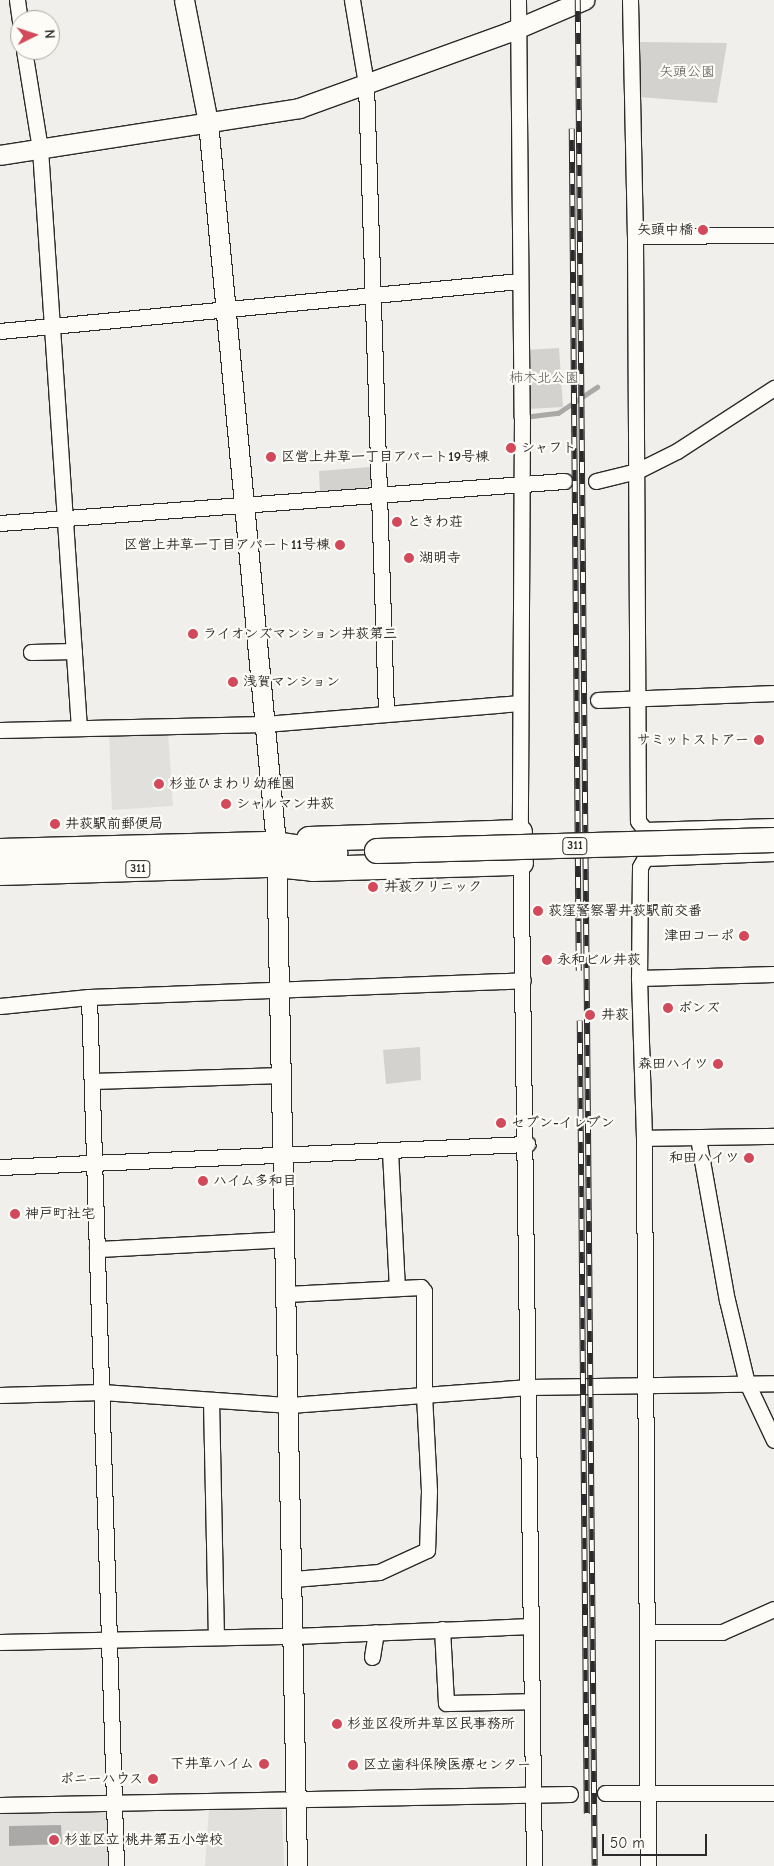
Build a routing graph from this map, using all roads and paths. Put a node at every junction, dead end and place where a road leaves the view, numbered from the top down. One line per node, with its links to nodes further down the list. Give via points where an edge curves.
1 (184, 0): 9 (street)
2 (352, 0): 8 (street)
3 (518, 0): 6 (street)
4 (584, 0): 6 (street)
5 (630, 0): 13 (street)
6 (519, 27): 8 (street); 14 (street)
7 (26, 60): 10 (street)
8 (366, 84): 9 (street, via 299,108); 15 (street)
9 (208, 122): 10 (street); 16 (street)
10 (40, 149): 11 (street); 17 (street)
11 (0, 155)
12 (774, 235): 13 (street)
13 (635, 236): 20 (street)
14 (519, 281): 15 (street); 23 (street)
15 (372, 295): 16 (street); 24 (street)
16 (226, 309): 17 (street); 25 (street)
17 (52, 326): 18 (street); 26 (street)
18 (0, 331)
19 (774, 388): 20 (street, via 677,451)
20 (637, 471): 22 (street); 31 (street)
21 (564, 481): 23 (street)
22 (596, 481)
23 (520, 486): 24 (street); 33 (street)
24 (378, 496): 25 (street); 34 (street)
25 (245, 505): 26 (street); 35 (street)
26 (65, 518): 27 (street); 28 (street)
27 (0, 523)
28 (74, 651): 29 (street); 36 (street)
29 (31, 652)
30 (774, 693): 31 (street)
31 (637, 699): 32 (street); 39 (street, via 638,821)
32 (598, 700)
33 (520, 703): 34 (street); 40 (street)
34 (386, 713): 35 (street)
35 (266, 724): 36 (street); 44 (street)
36 (79, 728): 37 (street)
37 (0, 730)
38 (774, 826): 39 (street)
39 (645, 830): 45 (street)
40 (520, 832): 44 (main road, via 303,839); 46 (street)
41 (774, 840): 44 (main road, 311, bridge)
42 (0, 851): 44 (main road, 311)
43 (774, 852): 45 (street)
44 (276, 854): 46 (main road, via 313,869); 47 (main road, 311); 51 (street)
45 (646, 858): 49 (street, via 640,867)
46 (521, 863): 50 (street)
47 (0, 873)
48 (774, 974): 49 (street)
49 (639, 978): 57 (street)
50 (523, 980): 51 (street); 59 (street)
51 (281, 991): 52 (street); 54 (street)
52 (89, 997): 53 (street); 55 (street)
53 (0, 1006)
54 (283, 1075): 55 (street); 61 (street)
55 (92, 1081): 62 (street)
56 (774, 1136): 58 (street)
57 (644, 1138): 58 (street); 70 (street)
58 (698, 1138): 68 (street, via 727,1300)
59 (527, 1144): 60 (street); 71 (street)
60 (390, 1151): 61 (street); 66 (street)
61 (284, 1156): 62 (street); 64 (street)
62 (94, 1165): 63 (street); 65 (street)
63 (0, 1167)
64 (286, 1239): 65 (street); 67 (street)
65 (98, 1249): 72 (street)
66 (397, 1288): 67 (street); 74 (street, via 421,1287 424,1291)
67 (287, 1294): 76 (street)
68 (747, 1383): 69 (street); 70 (street); 77 (street)
69 (774, 1383)
70 (643, 1384): 71 (street); 83 (street)
71 (529, 1387): 74 (street); 80 (street)
72 (102, 1392): 73 (street); 75 (street); 86 (street)
73 (0, 1395)
74 (424, 1395): 76 (street); 78 (street, via 429,1490 427,1550 378,1572)
75 (211, 1400): 76 (street); 85 (street)
76 (290, 1405): 78 (street)
77 (774, 1440)
78 (293, 1579): 84 (street)
79 (774, 1609): 83 (street, via 722,1632)
80 (531, 1626): 81 (street); 89 (street)
81 (442, 1629): 82 (street); 89 (street, via 446,1703)
82 (376, 1632): 84 (street); 88 (street)
83 (648, 1632): 93 (street)
84 (294, 1636): 85 (street); 95 (street)
85 (216, 1638): 86 (street)
86 (109, 1640): 87 (street); 96 (street)
87 (0, 1642)
88 (372, 1657)
89 (532, 1701): 94 (street)
90 (605, 1793): 93 (street)
91 (774, 1793): 93 (street)
92 (570, 1794): 94 (street)
93 (646, 1794): 101 (street)
94 (534, 1795): 95 (street); 100 (street)
95 (295, 1798): 96 (street); 99 (street)
96 (113, 1802): 97 (street); 98 (street)
97 (0, 1805)
98 (116, 1866)
99 (297, 1866)
100 (534, 1866)
101 (648, 1866)

